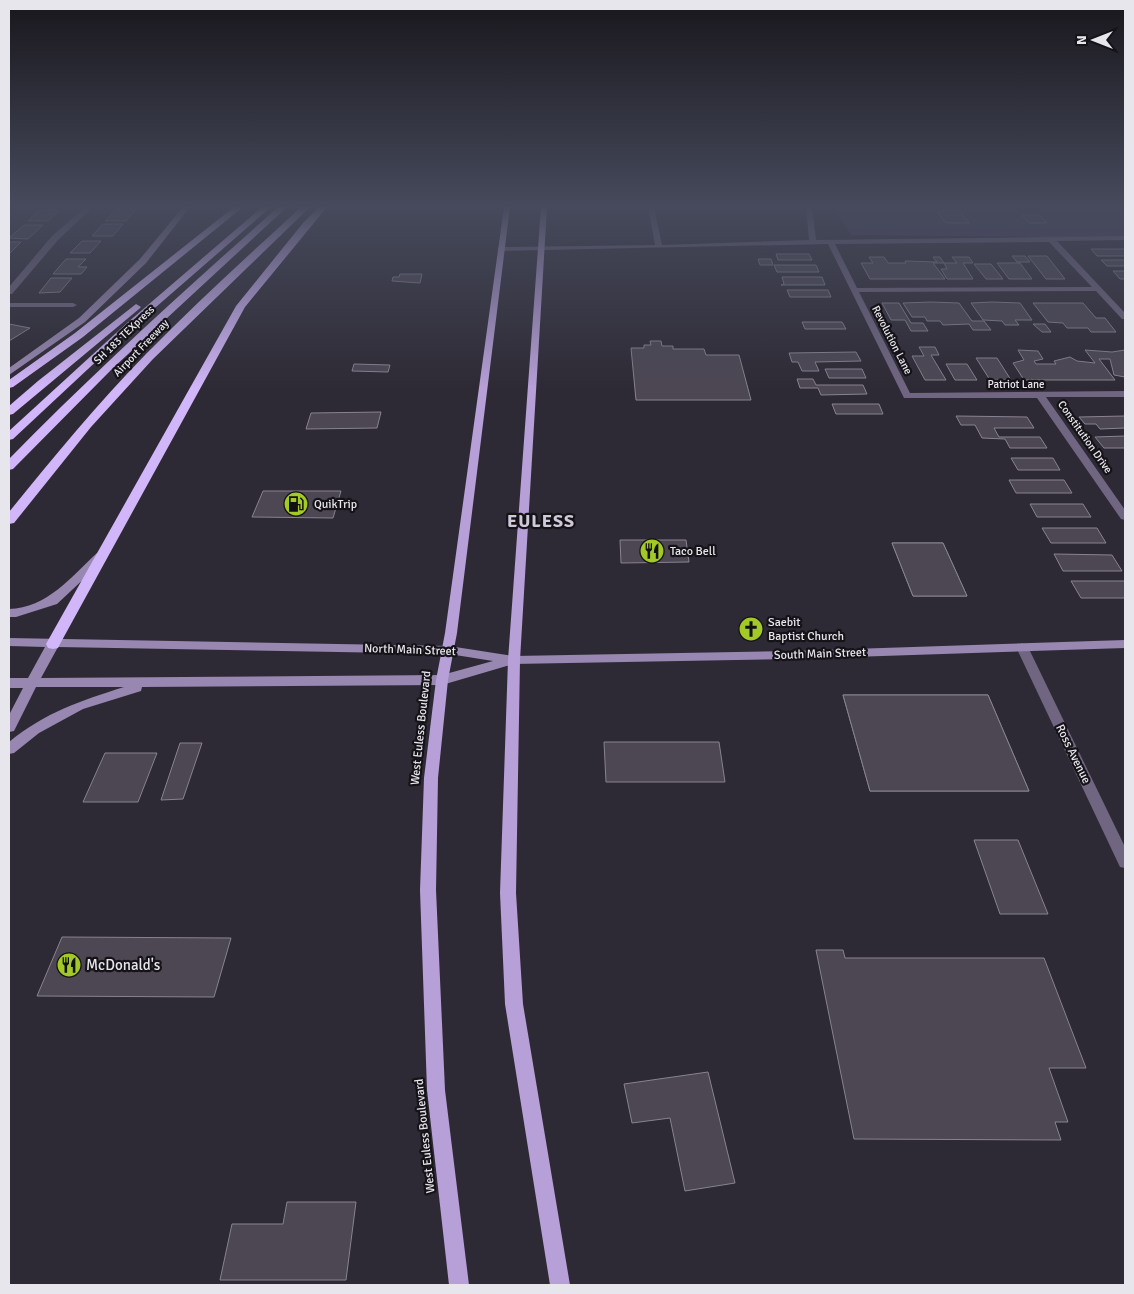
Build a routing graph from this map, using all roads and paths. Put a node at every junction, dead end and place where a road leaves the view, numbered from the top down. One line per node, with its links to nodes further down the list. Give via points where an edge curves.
1 (30, 267): 15 (street)
2 (136, 267): 19 (main road, via 82,320)
3 (164, 267): 20 (highway, via 79,335)
4 (185, 267): 24 (highway)
5 (197, 267): 25 (highway, SH 183 TEXpress)
6 (216, 267): 26 (highway, SH 183 TEXpress, via 148,328)
7 (243, 267): 28 (highway, Airport Freeway, via 158,348 76,438)
8 (272, 267): 29 (highway, via 241,306)
9 (499, 267): 35 (main road, West Euless Boulevard)
10 (539, 267): 36 (main road)
11 (843, 267): 14 (street, Revolution Lane)
12 (1078, 267): 13 (street)
13 (1098, 289): 14 (street); 18 (street)
14 (854, 290): 23 (street, Revolution Lane)
15 (9, 292)
16 (9, 305): 17 (street)
17 (73, 305)
18 (1125, 317)
19 (9, 372)
20 (9, 385)
21 (1125, 394): 22 (street, Patriot Lane)
22 (1040, 395): 23 (street, Patriot Lane); 27 (street, Constitution Drive)
23 (907, 396)
24 (9, 412)
25 (9, 437)
26 (9, 466)
27 (1125, 517)
28 (9, 520)
29 (101, 556): 30 (main road, via 53,601); 32 (highway)
30 (12, 613)
31 (9, 642): 32 (main road, North Main Street)
32 (52, 644): 35 (main road, North Main Street); 40 (main road)
33 (1125, 644): 34 (main road, South Main Street)
34 (1022, 647): 36 (main road, South Main Street); 43 (street, Ross Avenue)
35 (449, 650): 36 (main road, North Main Street); 37 (main road, West Euless Boulevard)
36 (514, 660): 37 (main road, North Main Street); 45 (main road, via 508,893 514,1004)
37 (442, 680): 39 (main road, North Main Street); 44 (main road, West Euless Boulevard, via 431,778 428,890 436,1090)
38 (9, 683): 40 (main road, North Main Street)
39 (157, 683): 40 (main road, North Main Street); 42 (main road, via 78,706 34,729)
40 (31, 684): 41 (main road)
41 (9, 727)
42 (9, 749)
43 (1125, 862)
44 (459, 1285)
45 (560, 1285)

